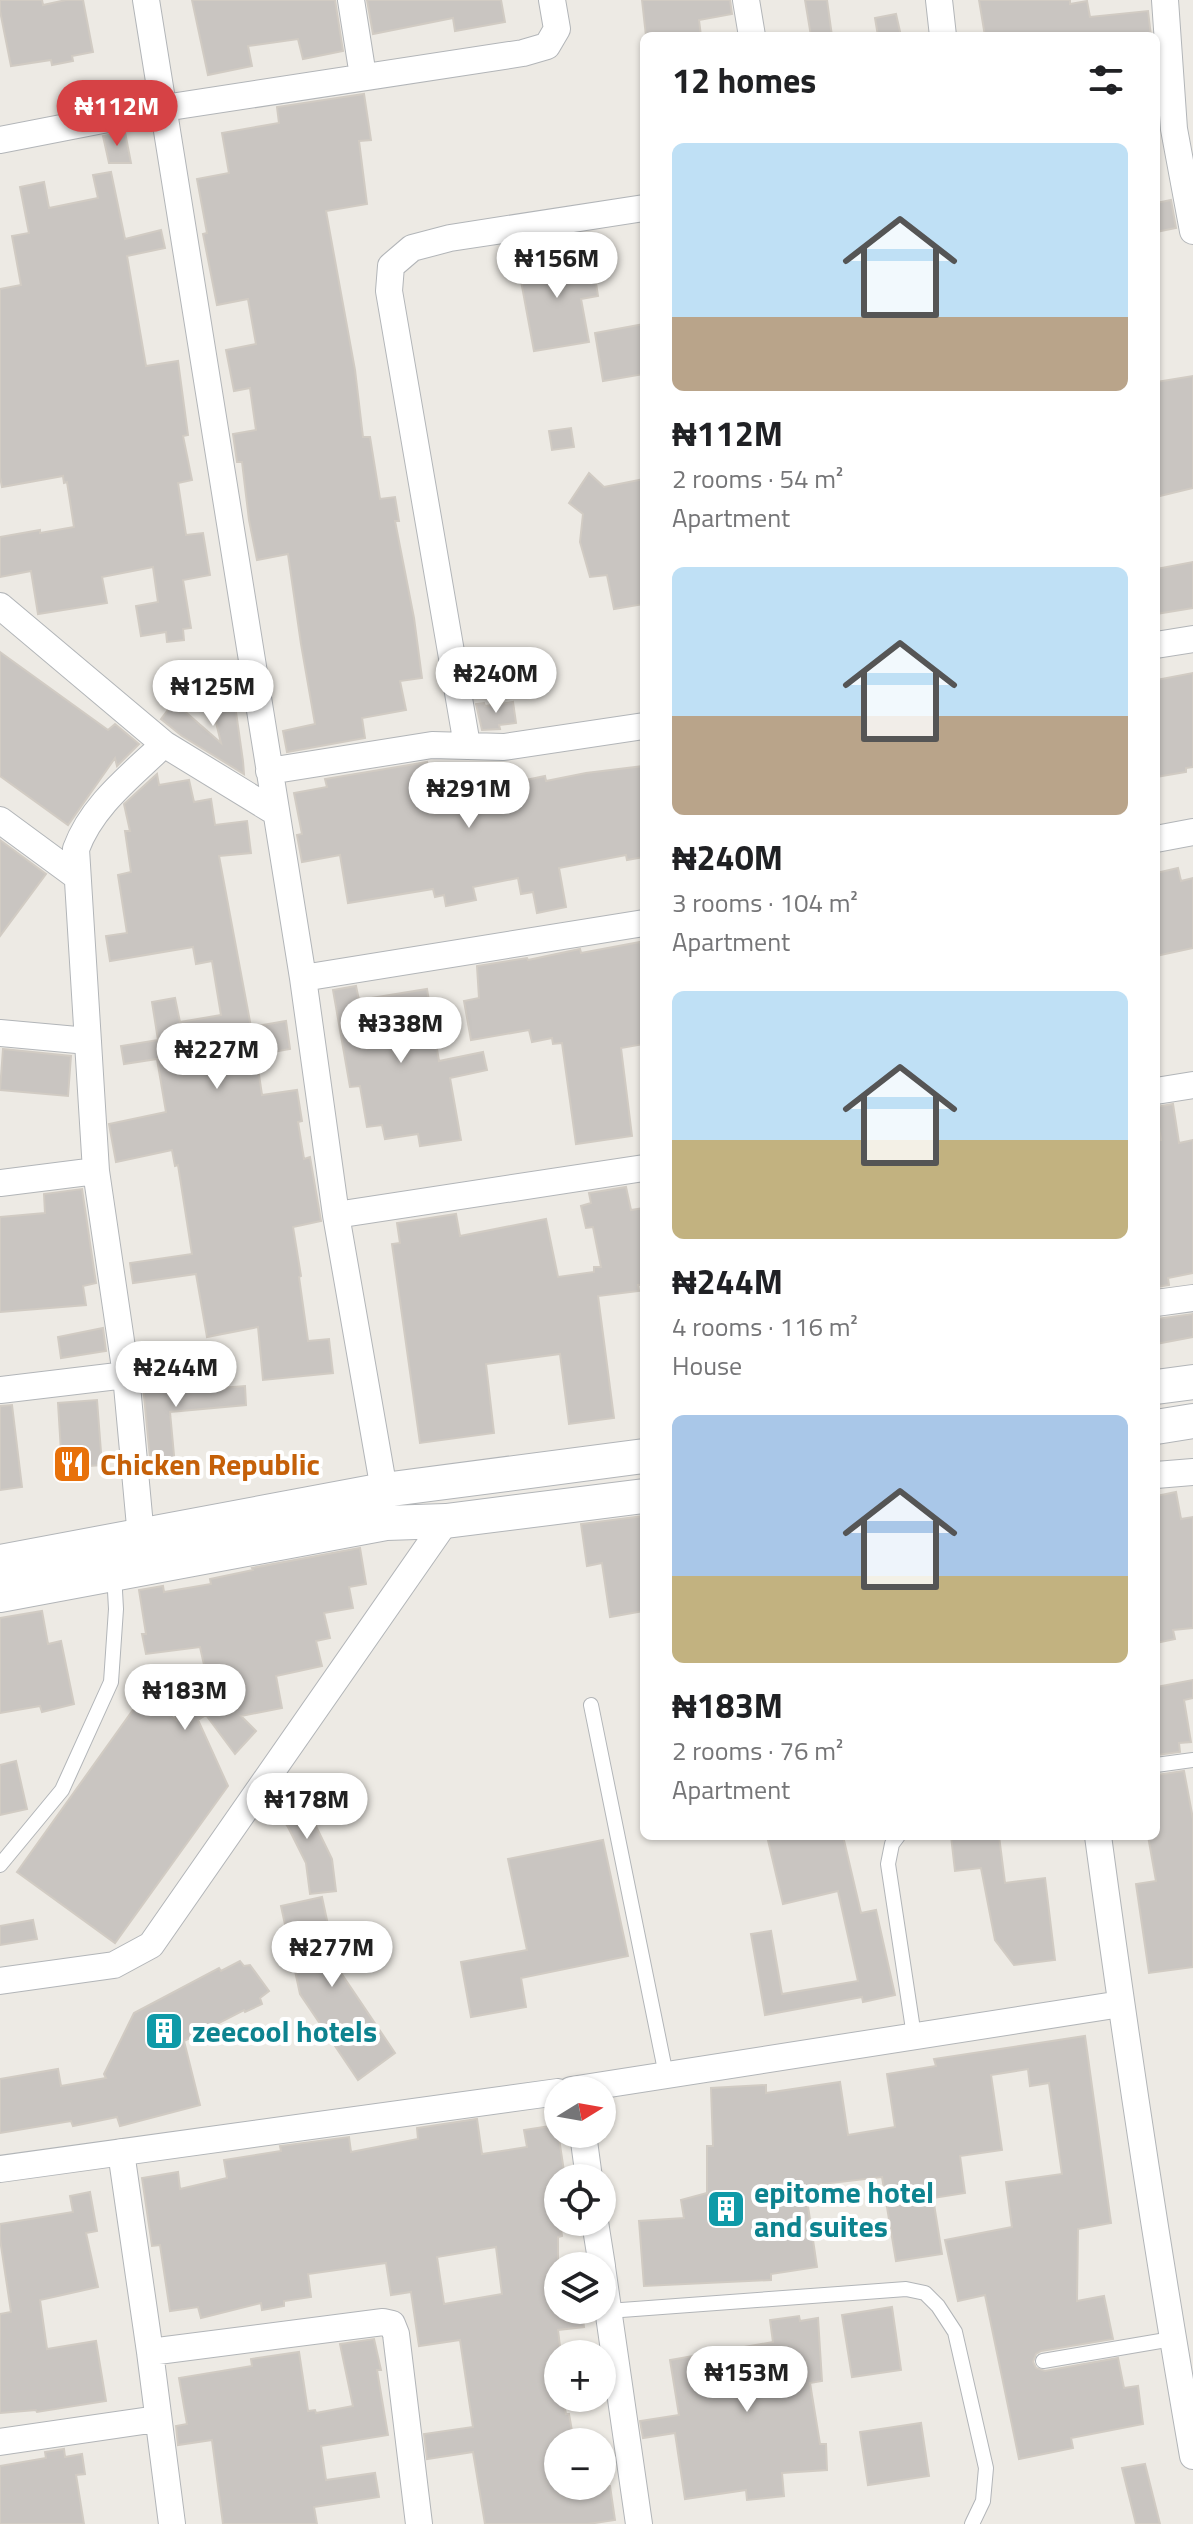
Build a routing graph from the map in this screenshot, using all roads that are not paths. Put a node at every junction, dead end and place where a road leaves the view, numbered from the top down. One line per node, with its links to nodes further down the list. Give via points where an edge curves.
1 (146, 0): 10 (street)
2 (351, 0): 9 (street)
3 (552, 0): 9 (street, via 557,29 547,46)
4 (746, 0): 7 (street)
5 (939, 0): 8 (street)
6 (1165, 0): 11 (street)
7 (751, 32)
8 (943, 32)
9 (363, 76): 10 (street)
10 (164, 108): 12 (street); 21 (street)
11 (1165, 130): 14 (street)
12 (0, 140)
13 (640, 209): 20 (street, via 450,238 412,248 391,266 389,291)
14 (1193, 231)
15 (0, 606): 19 (street)
16 (1193, 639): 17 (street)
17 (1160, 644)
18 (640, 727): 20 (street, via 504,747)
19 (164, 744): 22 (street); 26 (street, via 82,830)
20 (467, 745): 21 (street, via 432,745)
21 (269, 771): 22 (street)
22 (275, 812): 28 (street)
23 (0, 820): 26 (street)
24 (1193, 832): 25 (street)
25 (1160, 838)
26 (76, 876): 30 (street)
27 (640, 924): 28 (street)
28 (303, 978): 36 (street)
29 (0, 1033): 30 (street)
30 (88, 1041): 34 (street)
31 (1193, 1085): 32 (street)
32 (1160, 1090)
33 (640, 1169): 36 (street)
34 (96, 1171): 35 (street); 39 (street)
35 (0, 1183)
36 (336, 1215): 48 (street)
37 (1193, 1298): 38 (street)
38 (1160, 1302)
39 (126, 1375): 42 (street); 51 (street)
40 (1193, 1382): 41 (street)
41 (1160, 1386)
42 (0, 1390)
43 (1193, 1421): 44 (street)
44 (1160, 1426)
45 (640, 1457): 48 (street)
46 (1193, 1472): 47 (street)
47 (1160, 1475)
48 (384, 1490): 51 (street)
49 (640, 1497): 50 (street)
50 (446, 1521): 53 (street, via 386,1523); 61 (street, via 151,1945 114,1965)
51 (141, 1537): 52 (street)
52 (0, 1562)
53 (114, 1572): 54 (street); 60 (lane, via 111,1682 62,1790)
54 (0, 1595)
55 (591, 1705): 64 (lane)
56 (1193, 1760): 57 (lane)
57 (1160, 1764)
58 (895, 1840): 63 (lane, via 888,1864)
59 (1099, 1840): 62 (street)
60 (0, 1865)
61 (0, 1981)
62 (1121, 2004): 63 (street); 71 (street)
63 (914, 2036): 64 (street)
64 (666, 2075): 65 (street)
65 (616, 2083)
66 (544, 2094): 67 (street)
67 (121, 2152): 68 (street); 72 (street)
68 (0, 2169)
69 (616, 2310): 80 (lane, via 906,2289 925,2293 955,2332 986,2468 983,2501)
70 (610, 2324): 79 (street)
71 (1172, 2339): 73 (lane); 76 (street)
72 (150, 2352): 74 (street); 78 (street, via 392,2324)
73 (1043, 2361)
74 (157, 2419): 75 (street); 77 (street)
75 (0, 2442)
76 (1193, 2456)
77 (172, 2524)
78 (419, 2524)
79 (639, 2524)
80 (972, 2524)

